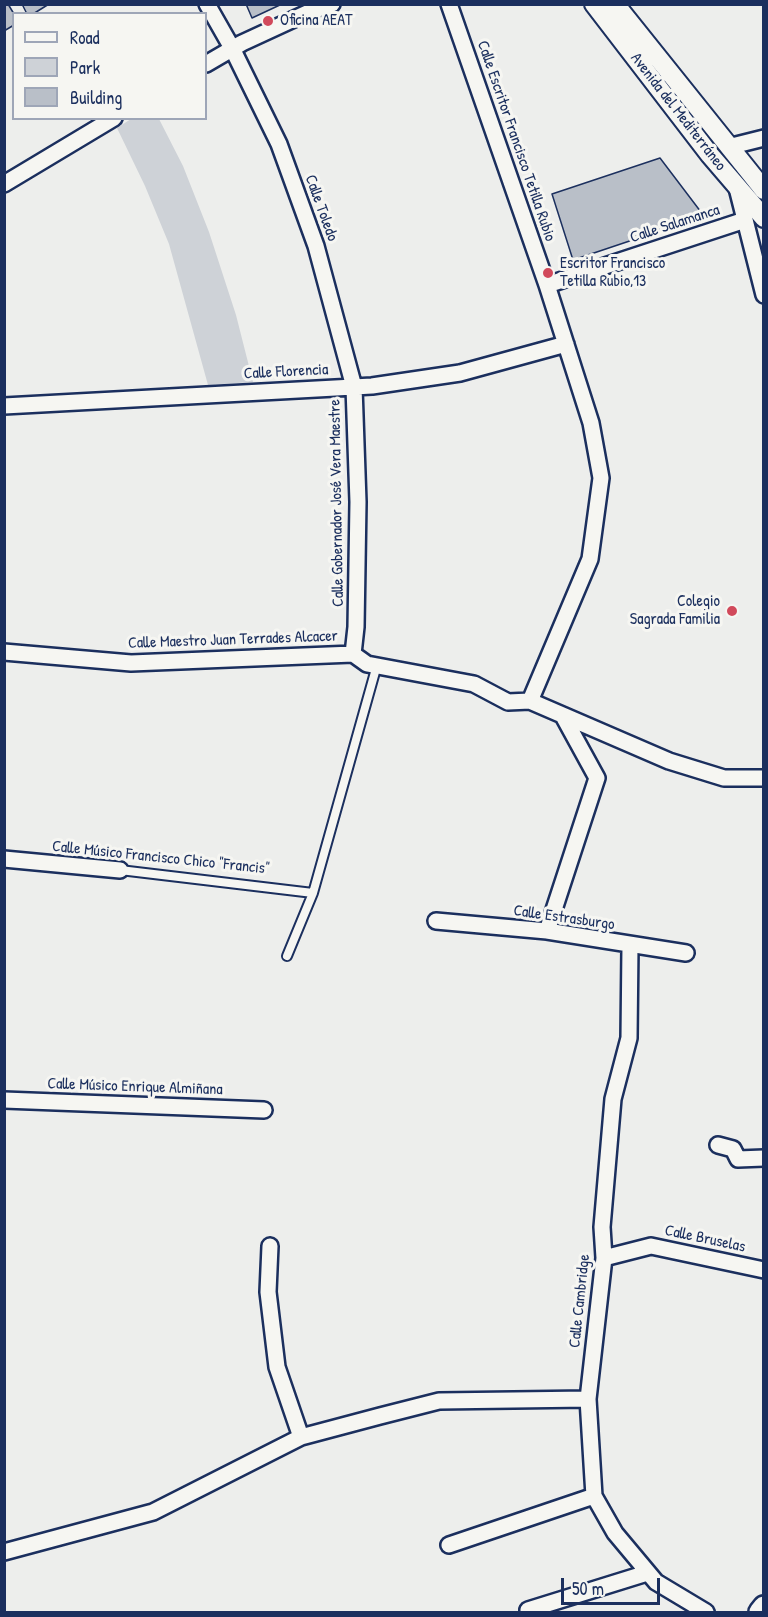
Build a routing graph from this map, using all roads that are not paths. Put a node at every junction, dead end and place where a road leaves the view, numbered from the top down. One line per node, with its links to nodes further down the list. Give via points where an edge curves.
1 (207, 4): 6 (street, Calle Toledo)
2 (332, 4): 6 (street)
3 (449, 4): 14 (street, Calle Escritor Francisco Tetilla Rubio)
4 (594, 4): 13 (street, Avenida del Mediterráneo, via 736,185)
5 (615, 4): 10 (street, Avenida del Mediterráneo)
6 (232, 48): 7 (street); 17 (street, Calle Toledo, via 279,144 316,246)
7 (207, 63)
8 (111, 120): 11 (street)
9 (764, 138): 10 (street)
10 (728, 147): 12 (street, Avenida del Mediterráneo)
11 (4, 184)
12 (764, 190)
13 (754, 219): 14 (street, Calle Salamanca); 15 (street)
14 (547, 285): 16 (street, Calle Escritor Francisco Tetilla Rubio)
15 (763, 292)
16 (566, 344): 17 (street, Calle Florencia, via 460,373); 22 (street, Calle Escritor Francisco Tetilla Rubio, via 591,423 601,478 590,559)
17 (354, 387): 18 (street, Calle Florencia); 20 (street, Calle Gobernador José Vera Maestre, via 358,502)
18 (4, 406)
19 (4, 652): 20 (street, Calle Maestro Juan Terrades Alcacer, via 131,663)
20 (353, 654): 21 (street, Calle Maestro Juan Terrades Alcacer, via 367,664)
21 (377, 665): 22 (street, Calle Maestro Juan Terrades Alcacer, via 474,684 508,702); 27 (lane)
22 (530, 701): 23 (street, Calle Maestro Juan Terrades Alcacer)
23 (563, 716): 24 (street, Calle Maestro Juan Terrades Alcacer, via 680,765 724,778); 29 (street, via 597,778)
24 (764, 778)
25 (4, 859): 26 (street, Calle Músico Francisco Chico "Francis")
26 (120, 870): 27 (lane, Calle Músico Francisco Chico "Francis")
27 (313, 893): 32 (lane)
28 (436, 921): 29 (street, Calle Estrasburgo)
29 (547, 931): 30 (street, Calle Estrasburgo)
30 (630, 946): 31 (street, Calle Estrasburgo); 38 (street, Calle Cambridge, via 629,1038 613,1099 602,1227)
31 (686, 953)
32 (287, 956)
33 (4, 1100): 34 (street, Calle Músico Enrique Almiñana)
34 (264, 1110)
35 (718, 1145): 36 (street, via 733,1149 738,1159)
36 (764, 1158)
37 (270, 1246): 41 (street, via 268,1292 277,1367)
38 (604, 1258): 39 (street, Calle Bruselas, via 651,1246); 40 (street, Calle Cambridge)
39 (764, 1270)
40 (588, 1399): 41 (street, via 439,1401); 42 (street, Calle Cambridge)
41 (301, 1437): 44 (street, via 153,1512)
42 (594, 1496): 43 (street); 45 (street, Calle Cambridge, via 615,1533)
43 (449, 1545)
44 (4, 1552)
45 (647, 1573): 47 (street); 48 (street, Calle Cambridge, via 668,1591)
46 (764, 1607): 49 (main road)
47 (528, 1610)
48 (706, 1612)
49 (760, 1612)

